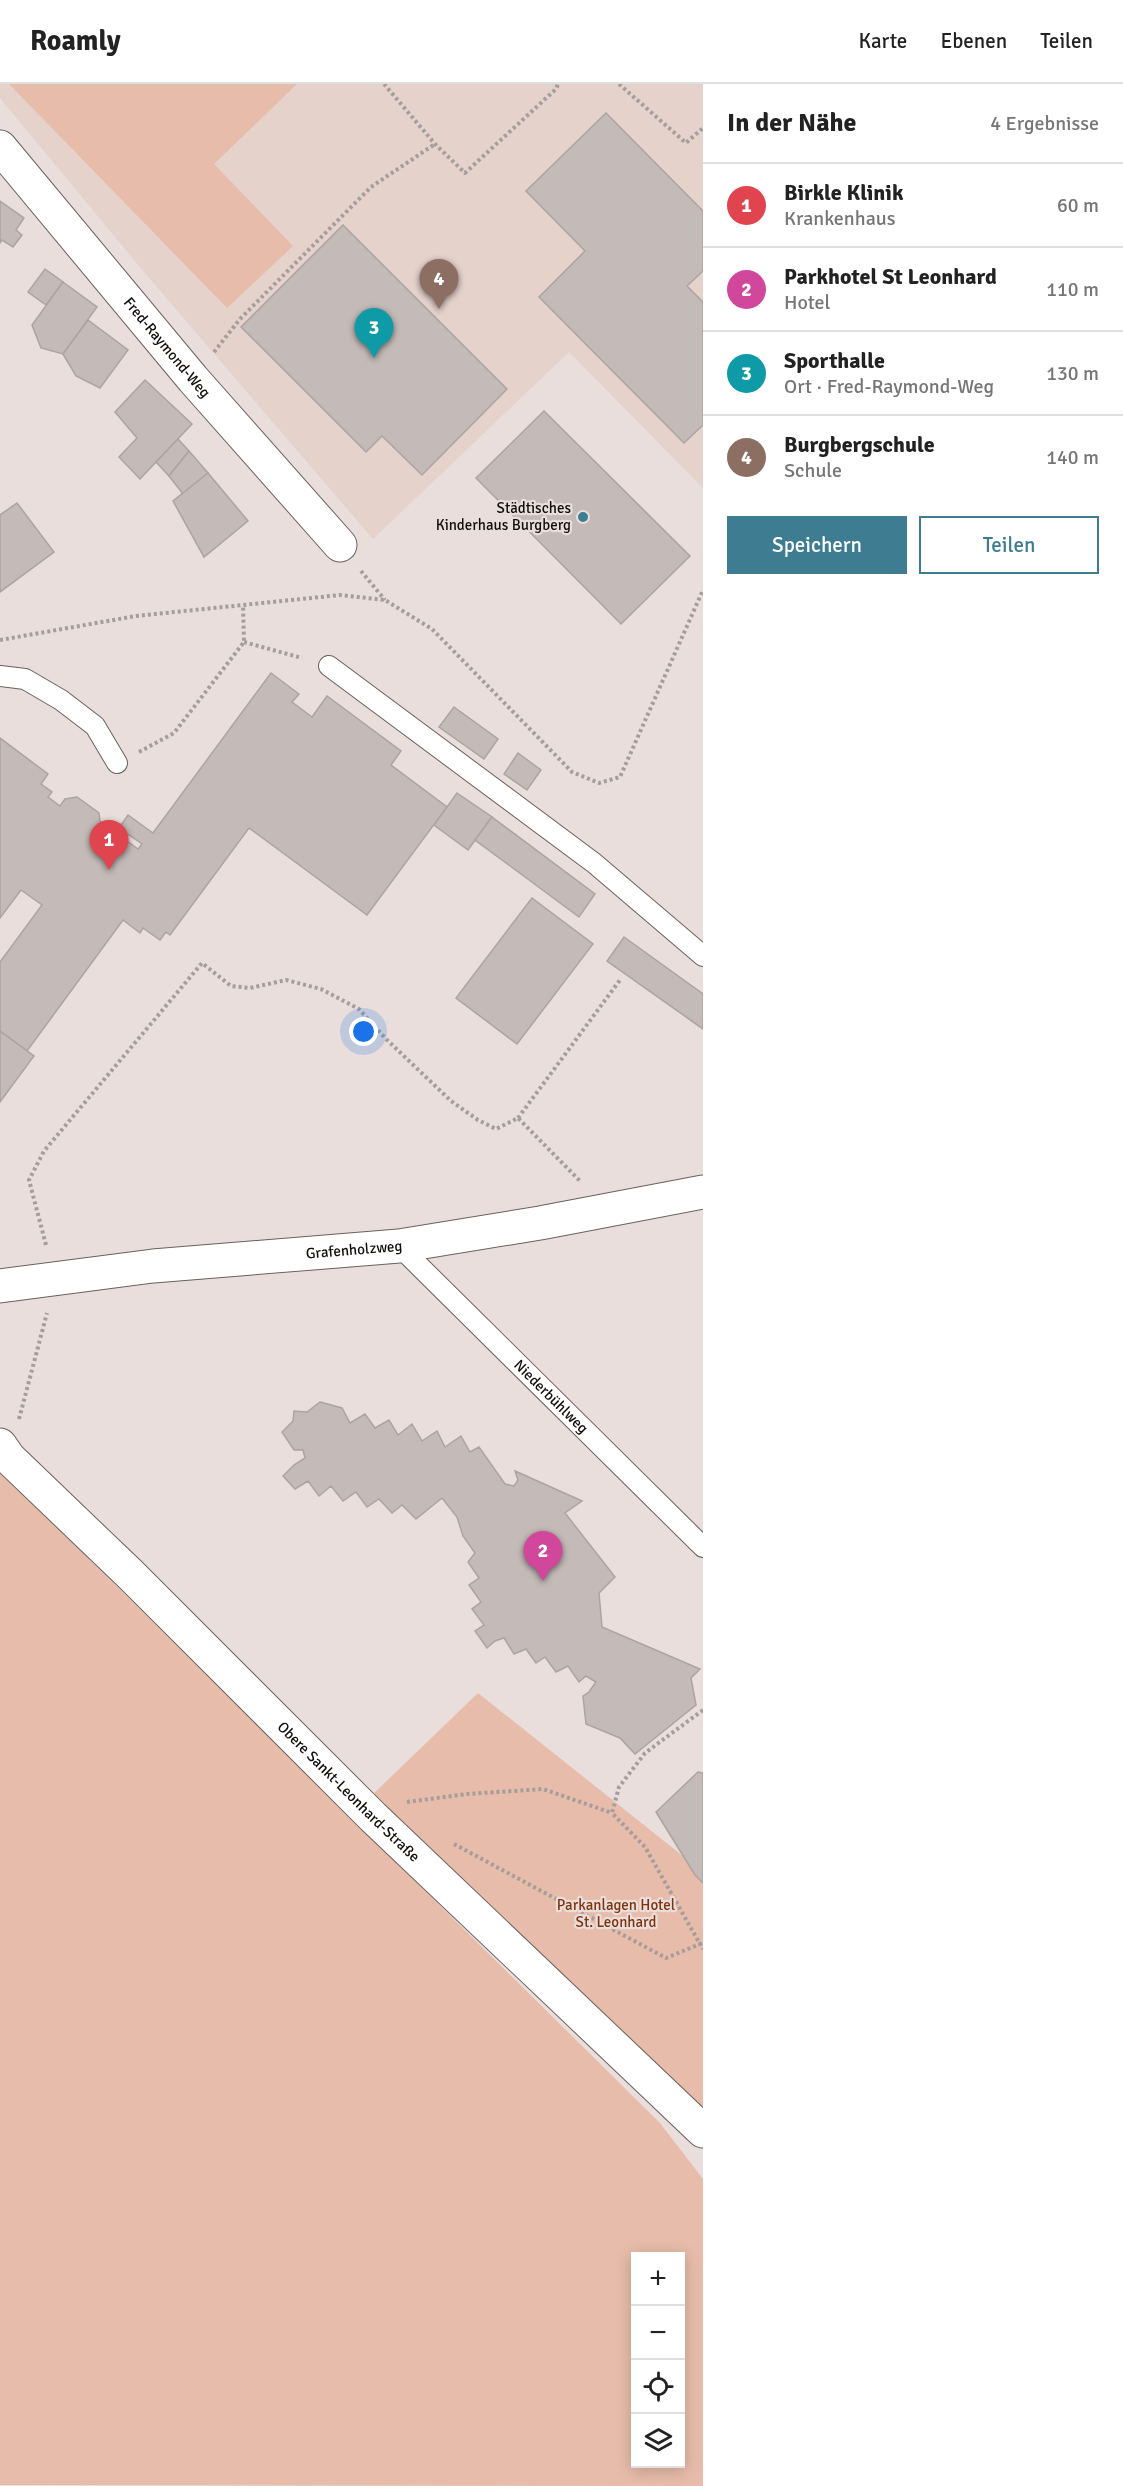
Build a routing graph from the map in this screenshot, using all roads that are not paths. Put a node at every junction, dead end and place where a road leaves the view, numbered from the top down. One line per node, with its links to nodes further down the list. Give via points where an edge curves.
1 (0, 147): 2 (street, Fred-Raymond-Weg, via 193,380)
2 (340, 544)
3 (329, 666): 6 (lane, via 594,863)
4 (0, 676): 5 (lane, via 25,679 87,719)
5 (117, 763)
6 (703, 956)
7 (703, 1192): 8 (street, Grafenholzweg)
8 (399, 1246): 9 (street, Grafenholzweg, via 153,1266); 11 (lane, Niederbühlweg)
9 (0, 1286)
10 (4, 1451): 12 (street, Obere Sankt-Leonhard-Straße, via 373,1817)
11 (703, 1547)
12 (703, 2132)

